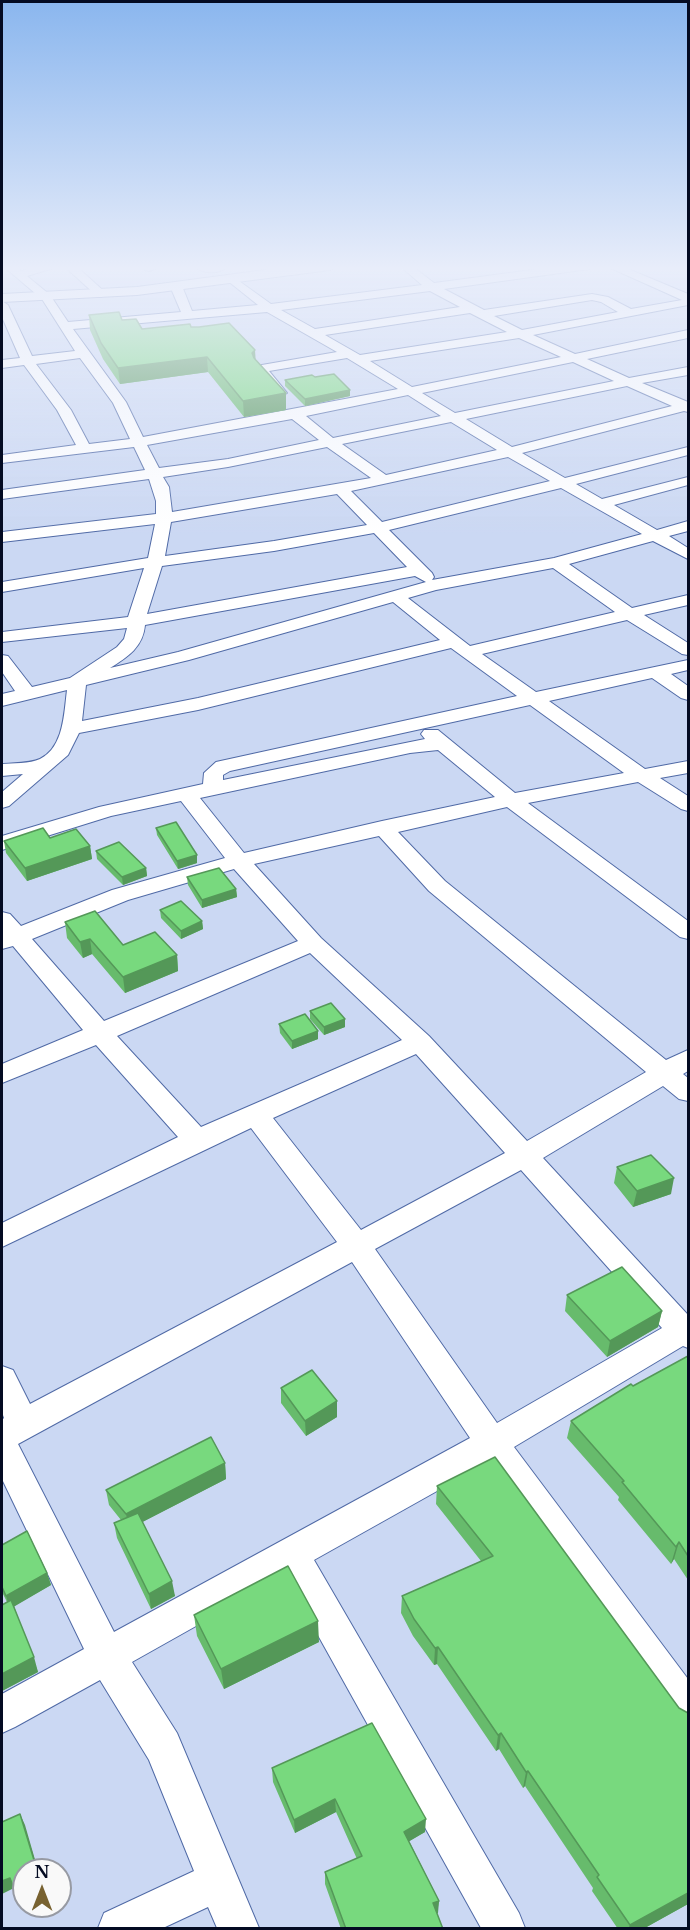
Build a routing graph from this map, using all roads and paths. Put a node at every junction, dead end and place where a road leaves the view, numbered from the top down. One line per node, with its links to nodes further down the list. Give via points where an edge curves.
1 (26, 356): 8 (street)
2 (67, 356): 8 (street)
3 (85, 356): 16 (street, via 119,402)
4 (354, 356): 12 (street); 14 (street, via 261,369)
5 (570, 356): 7 (street)
6 (583, 356): 7 (street)
7 (574, 358): 11 (street); 12 (street)
8 (28, 361): 9 (street); 18 (street, via 64,411)
9 (2, 364)
10 (688, 371): 11 (street)
11 (628, 382): 13 (street); 15 (street)
12 (410, 390): 14 (street); 15 (street)
13 (687, 406): 20 (street)
14 (299, 414): 16 (street); 17 (street)
15 (456, 418): 17 (street); 20 (street)
16 (138, 442): 18 (street); 22 (street)
17 (332, 444): 22 (street); 23 (street)
18 (84, 448): 21 (street)
19 (688, 451): 25 (street)
20 (510, 452): 23 (street); 25 (street)
21 (4, 454)
22 (153, 475): 27 (street); 29 (street, via 164,497)
23 (384, 480): 26 (street)
24 (688, 481): 28 (street)
25 (567, 483): 28 (street); 31 (street)
26 (340, 489): 29 (street); 31 (street)
27 (2, 495)
28 (603, 503): 32 (street)
29 (165, 518): 33 (street); 35 (street)
30 (688, 526): 32 (street)
31 (378, 528): 35 (street); 37 (street)
32 (656, 535): 34 (street); 36 (street)
33 (2, 537)
34 (688, 553)
35 (153, 562): 39 (street); 43 (street)
36 (556, 563): 38 (street); 42 (street)
37 (418, 570): 38 (street); 43 (street)
38 (434, 585): 40 (street)
39 (2, 587)
40 (397, 597): 45 (street); 50 (street)
41 (688, 600): 42 (street)
42 (628, 613): 45 (street); 46 (street)
43 (136, 621): 44 (street); 50 (street, via 133,639 127,647)
44 (2, 637)
45 (460, 647): 53 (street); 56 (street)
46 (688, 650)
47 (2, 660): 51 (street)
48 (688, 664): 49 (street)
49 (656, 673): 52 (street); 53 (street)
50 (77, 681): 51 (street); 56 (street)
51 (27, 694): 54 (street)
52 (688, 694)
53 (532, 697): 55 (street); 61 (street)
54 (2, 700)
55 (420, 723): 57 (street); 62 (street, via 223,766 211,777)
56 (72, 729): 58 (street, via 61,751)
57 (442, 743): 62 (street); 64 (street)
58 (44, 765): 60 (street); 65 (street)
59 (688, 767): 61 (street)
60 (2, 770)
61 (642, 776): 64 (street); 66 (street)
62 (214, 789): 63 (street)
63 (186, 794): 68 (street, via 106,811); 69 (street)
64 (511, 800): 67 (street); 71 (street)
65 (2, 802)
66 (688, 805)
67 (382, 827): 69 (street); 75 (street, via 437,885)
68 (2, 843)
69 (238, 861): 70 (street); 72 (street)
70 (6, 932): 73 (street)
71 (688, 932)
72 (313, 943): 73 (street); 74 (street)
73 (99, 1032): 76 (street); 79 (street)
74 (420, 1042): 78 (street); 80 (street)
75 (678, 1066): 77 (street); 80 (street)
76 (2, 1074)
77 (688, 1092)
78 (255, 1114): 79 (street); 82 (street)
79 (197, 1140): 81 (street)
80 (525, 1155): 82 (street); 83 (street)
81 (2, 1236)
82 (356, 1245): 85 (street); 86 (street)
83 (687, 1331): 86 (street)
84 (2, 1380): 85 (street)
85 (9, 1435): 88 (street)
86 (492, 1443): 87 (street); 89 (street)
87 (292, 1554): 88 (street); 94 (street)
88 (107, 1656): 90 (street); 91 (street, via 163,1747)
89 (688, 1710)
90 (2, 1714)
91 (217, 1881): 92 (street); 93 (street)
92 (119, 1929)
93 (238, 1929)
94 (504, 1929)

